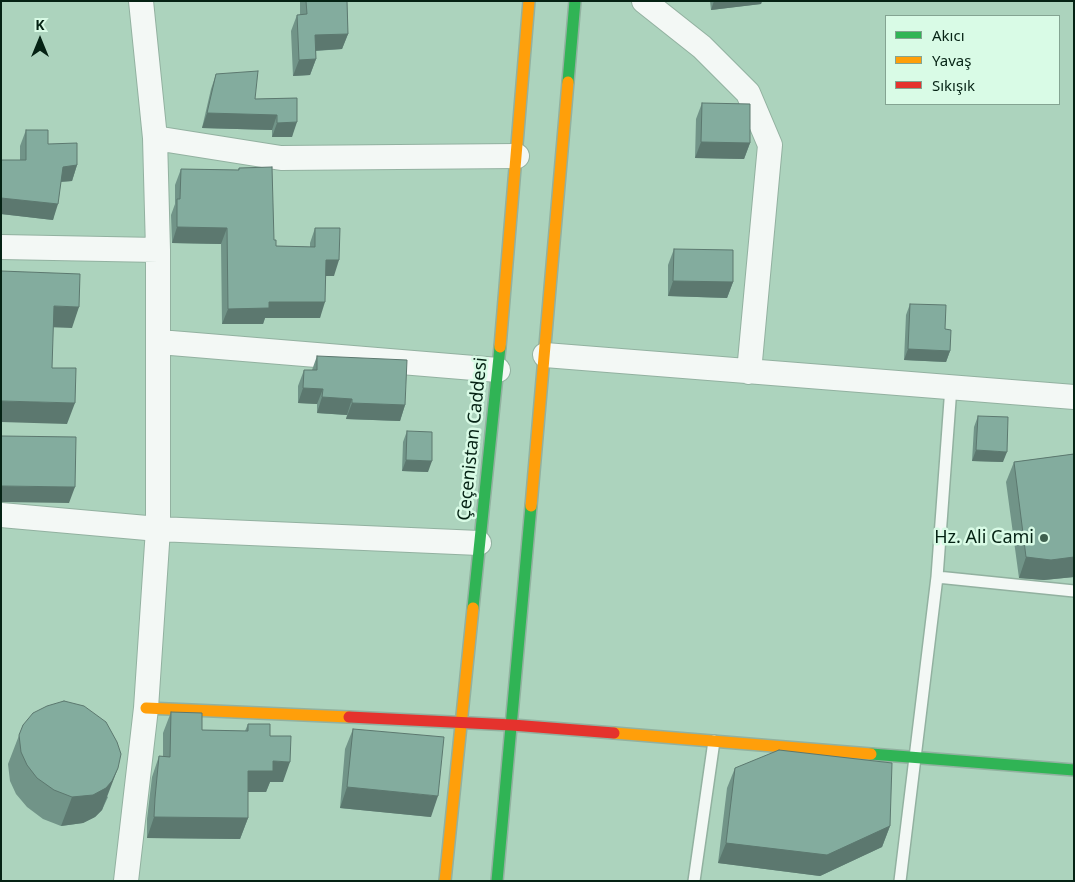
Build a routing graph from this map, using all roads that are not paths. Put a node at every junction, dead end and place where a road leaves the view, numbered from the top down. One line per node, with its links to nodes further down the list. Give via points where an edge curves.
1 (141, 1): 5 (street)
2 (529, 1): 6 (main road, Çeçenistan Caddesi)
3 (575, 1): 10 (main road)
4 (644, 1): 12 (street, via 702,47 748,93 770,145)
5 (155, 138): 6 (street, via 281,158); 8 (street)
6 (517, 156): 11 (main road, Çeçenistan Caddesi)
7 (1, 247): 8 (street)
8 (158, 250): 9 (street)
9 (159, 342): 11 (street); 16 (street)
10 (545, 355): 12 (street); 22 (main road)
11 (498, 370): 17 (main road, Çeçenistan Caddesi)
12 (750, 372): 13 (street)
13 (950, 387): 14 (street); 18 (lane)
14 (1074, 397)
15 (1, 514): 16 (street)
16 (158, 529): 17 (street); 20 (street)
17 (479, 543): 21 (main road, Çeçenistan Caddesi)
18 (937, 577): 19 (lane); 24 (lane)
19 (1074, 591)
20 (146, 708): 21 (main road); 26 (street)
21 (461, 723): 22 (main road); 27 (main road, Çeçenistan Caddesi)
22 (512, 725): 23 (main road); 28 (main road)
23 (714, 742): 24 (main road); 29 (lane)
24 (914, 757): 25 (main road); 30 (lane)
25 (1074, 770)
26 (126, 881)
27 (446, 881)
28 (497, 881)
29 (694, 881)
30 (900, 881)

